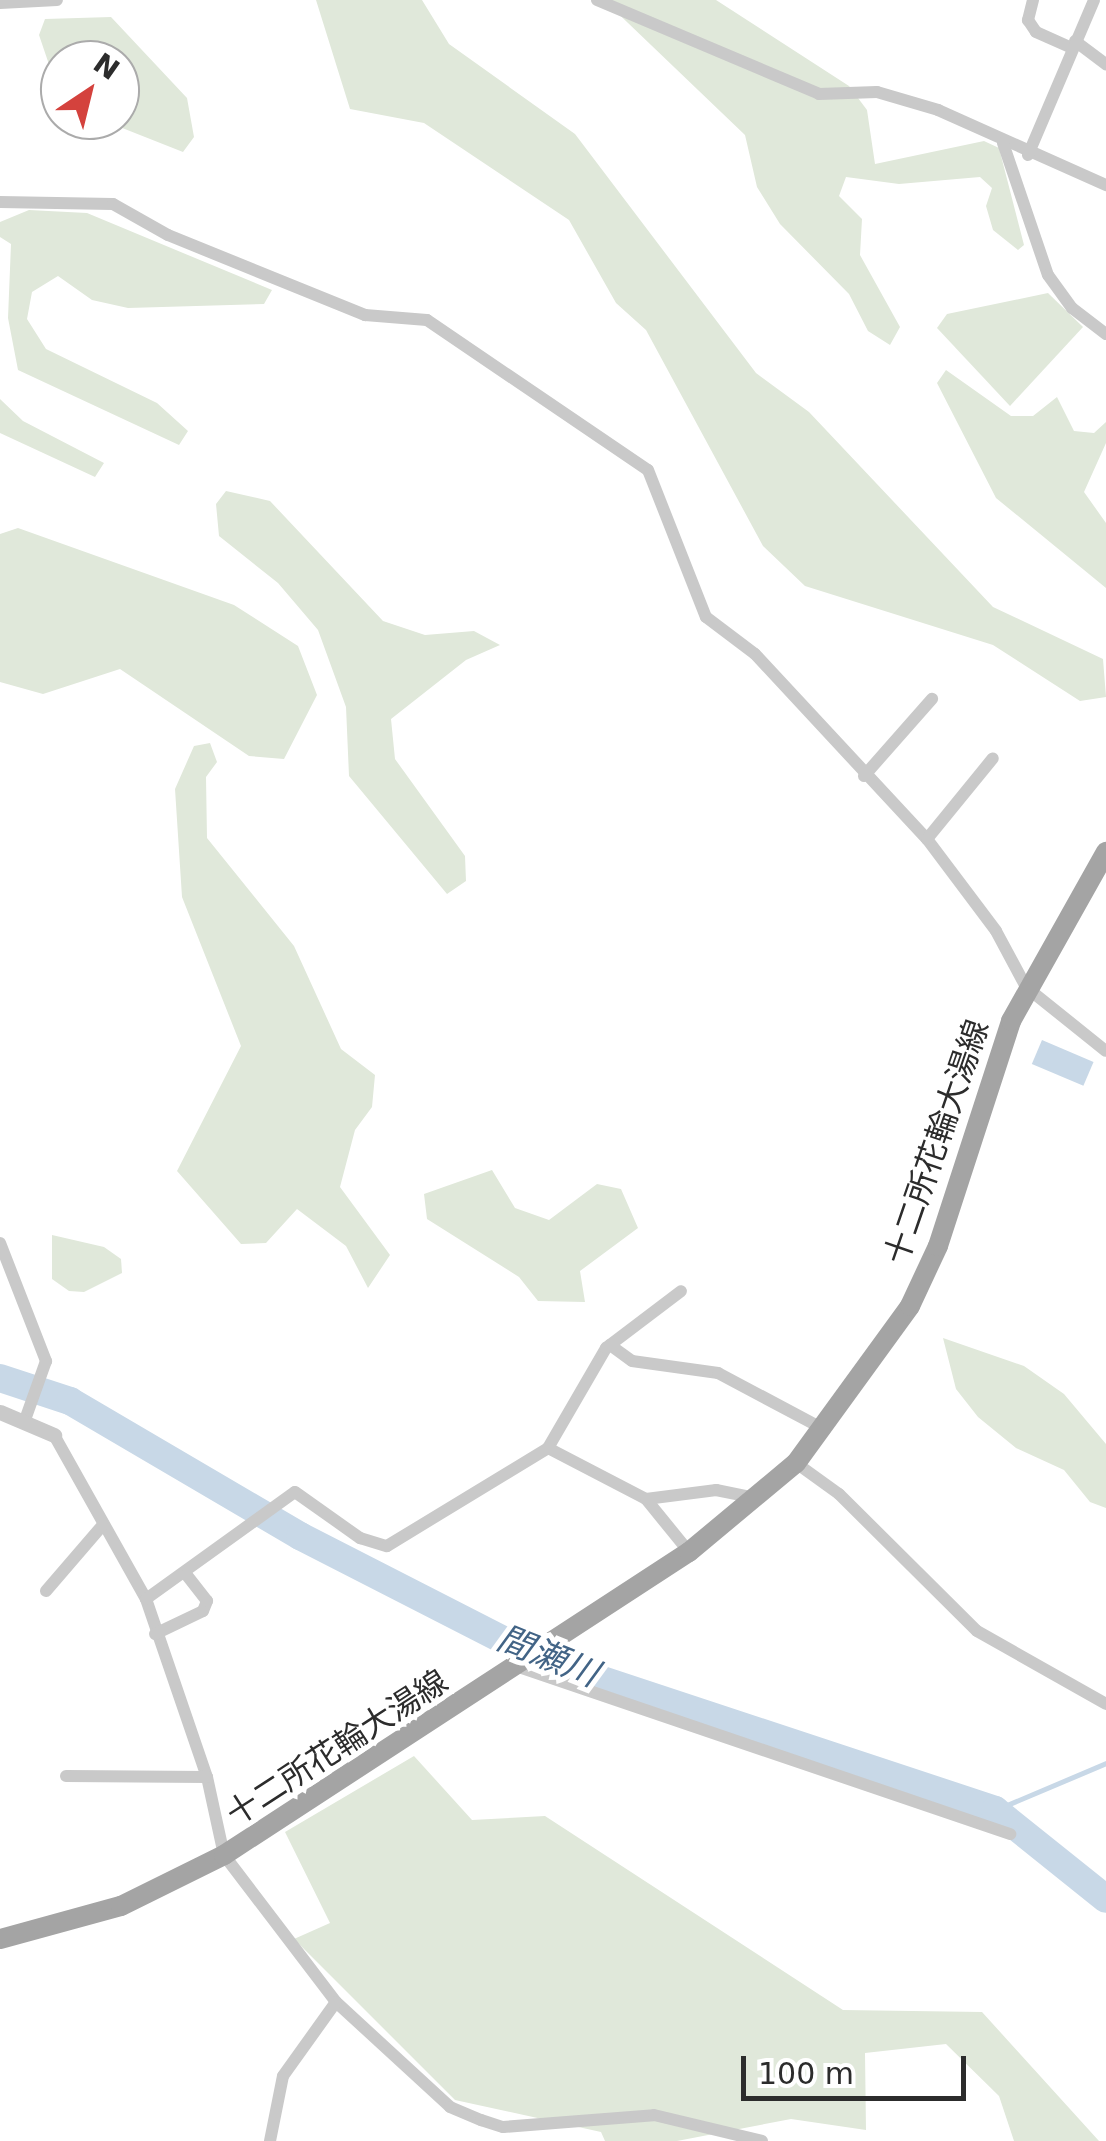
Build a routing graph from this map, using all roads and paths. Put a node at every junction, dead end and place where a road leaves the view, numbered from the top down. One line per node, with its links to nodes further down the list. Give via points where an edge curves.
1 (58, 0): 5 (street)
2 (598, 0): 8 (street, via 819,94 877,92)
3 (1034, 0): 6 (street, via 1028,20 1036,32)
4 (1094, 0): 6 (street)
5 (0, 4)
6 (1073, 45): 7 (street); 9 (street)
7 (1106, 64)
8 (1003, 143): 9 (street); 12 (street, via 1048,275 1072,308)
9 (1028, 155): 10 (street)
10 (1106, 186)
11 (0, 202): 15 (street, via 113,204 168,235 366,315 428,320 460,340 648,470 706,617 755,654)
12 (1106, 334)
13 (932, 699): 15 (street)
14 (993, 758): 16 (street)
15 (864, 776): 16 (street)
16 (927, 839): 18 (street, via 996,931)
17 (1106, 852): 18 (main road, 十二所花輪大湯線)
18 (1026, 987): 19 (street); 25 (main road, 十二所花輪大湯線, via 938,1246 910,1306)
19 (1106, 1050)
20 (0, 1243): 24 (street, via 46,1362)
21 (680, 1291): 22 (street)
22 (610, 1345): 25 (street, via 632,1361 718,1373); 27 (street)
23 (0, 1412): 24 (street)
24 (27, 1415): 26 (street)
25 (825, 1430): 28 (main road, 十二所花輪大湯線)
26 (54, 1435): 31 (street)
27 (548, 1448): 30 (street); 33 (street, via 388,1546 360,1538 294,1492)
28 (796, 1463): 29 (main road, 十二所花輪大湯線); 38 (street, via 839,1494 977,1631)
29 (756, 1498): 30 (street, via 716,1490); 32 (main road, 十二所花輪大湯線)
30 (646, 1499): 32 (street)
31 (102, 1526): 34 (street); 35 (street)
32 (689, 1552): 37 (main road, 十二所花輪大湯線)
33 (187, 1574): 35 (street); 36 (street, via 207,1601 203,1610)
34 (46, 1591)
35 (146, 1599): 36 (street)
36 (156, 1634): 40 (street)
37 (523, 1665): 41 (street); 42 (main road, 十二所花輪大湯線)
38 (1106, 1704)
39 (66, 1776): 40 (street)
40 (207, 1778): 42 (street)
41 (1010, 1834)
42 (224, 1855): 43 (main road, 十二所花輪大湯線, via 121,1906); 44 (street)
43 (0, 1939)
44 (336, 2002): 45 (street, via 283,2076); 46 (street, via 450,2107 481,2120 503,2127 654,2115)
45 (270, 2141)
46 (762, 2141)

